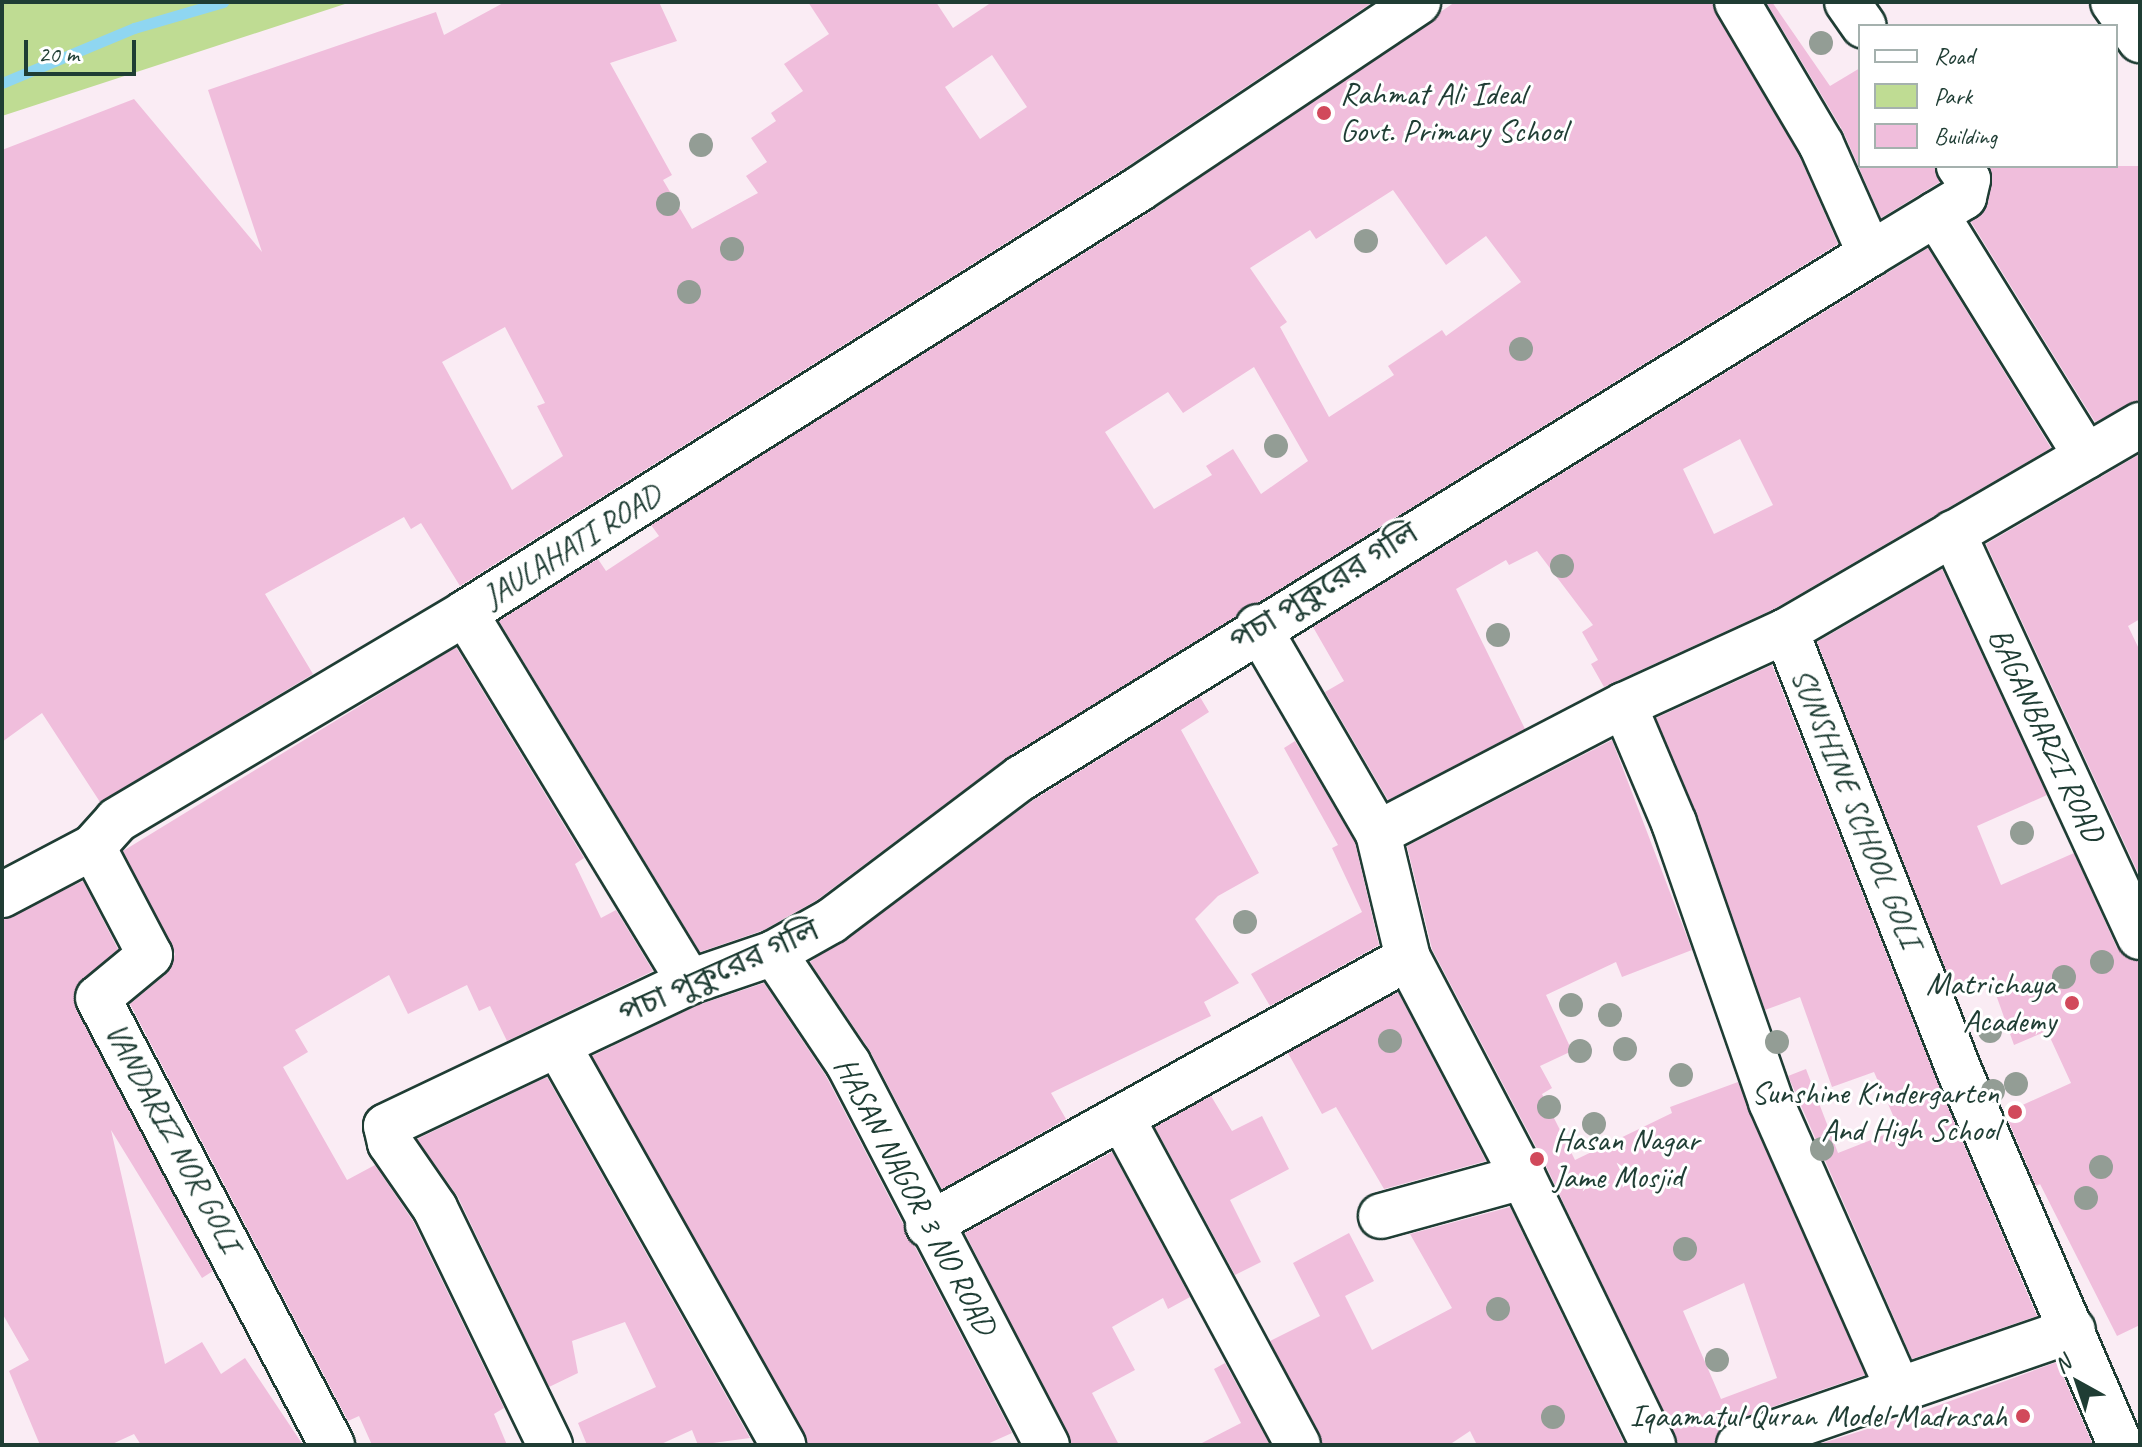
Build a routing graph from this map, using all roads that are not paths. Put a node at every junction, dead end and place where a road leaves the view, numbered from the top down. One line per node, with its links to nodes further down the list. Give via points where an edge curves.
1 (1418, 2): 13 (street, JAULAHATI ROAD, via 1139,189)
2 (1737, 2): 9 (street, via 1821,144)
3 (1847, 2): 5 (street)
4 (2113, 2): 6 (street)
5 (1863, 24)
6 (2140, 40)
7 (1960, 168): 8 (street, পচা পুকুরের গলি, via 1969,189)
8 (1936, 214): 9 (street, পচা পুকুরের গলি); 11 (street)
9 (1870, 254): 14 (street, পচা পুকুরের গলি)
10 (2140, 425): 11 (street)
11 (2086, 456): 12 (street)
12 (1953, 533): 15 (street); 20 (street, BAGANBARZI ROAD)
13 (465, 613): 18 (street, JAULAHATI ROAD, via 117,820); 23 (street)
14 (1258, 627): 17 (street); 21 (street, পচা পুকুরের গলি, via 1021,778 926,855)
15 (1786, 631): 16 (street); 29 (street, SUNSHINE SCHOOL GOLI, via 1961,1075)
16 (1624, 705): 17 (street); 30 (street, via 1674,823 1771,1102)
17 (1378, 833): 22 (street)
18 (93, 847): 19 (street, JAULAHATI ROAD); 31 (street, VANDARIZ NOR GOLI, via 150,955 98,998)
19 (2, 895)
20 (2140, 937)
21 (774, 953): 23 (street, পচা পুকুরের গলি); 28 (street, HASAN NAGOR 3 NO ROAD, via 848,1063)
22 (1408, 958): 25 (street); 26 (street)
23 (689, 982): 24 (street, পচা পুকুরের গলি)
24 (546, 1052): 32 (street, পচা পুকুরের গলি, via 386,1126 390,1143 435,1208); 33 (street)
25 (1123, 1120): 28 (street); 35 (street)
26 (1523, 1177): 27 (street); 36 (street)
27 (1381, 1216)
28 (928, 1225): 34 (street, HASAN NAGOR 3 NO ROAD)
29 (2073, 1330): 30 (street); 38 (street, SUNSHINE SCHOOL GOLI)
30 (1900, 1393): 37 (street)
31 (332, 1445)
32 (550, 1445)
33 (783, 1445)
34 (1047, 1445)
35 (1298, 1445)
36 (1653, 1445)
37 (1739, 1445)
38 (2120, 1445)

